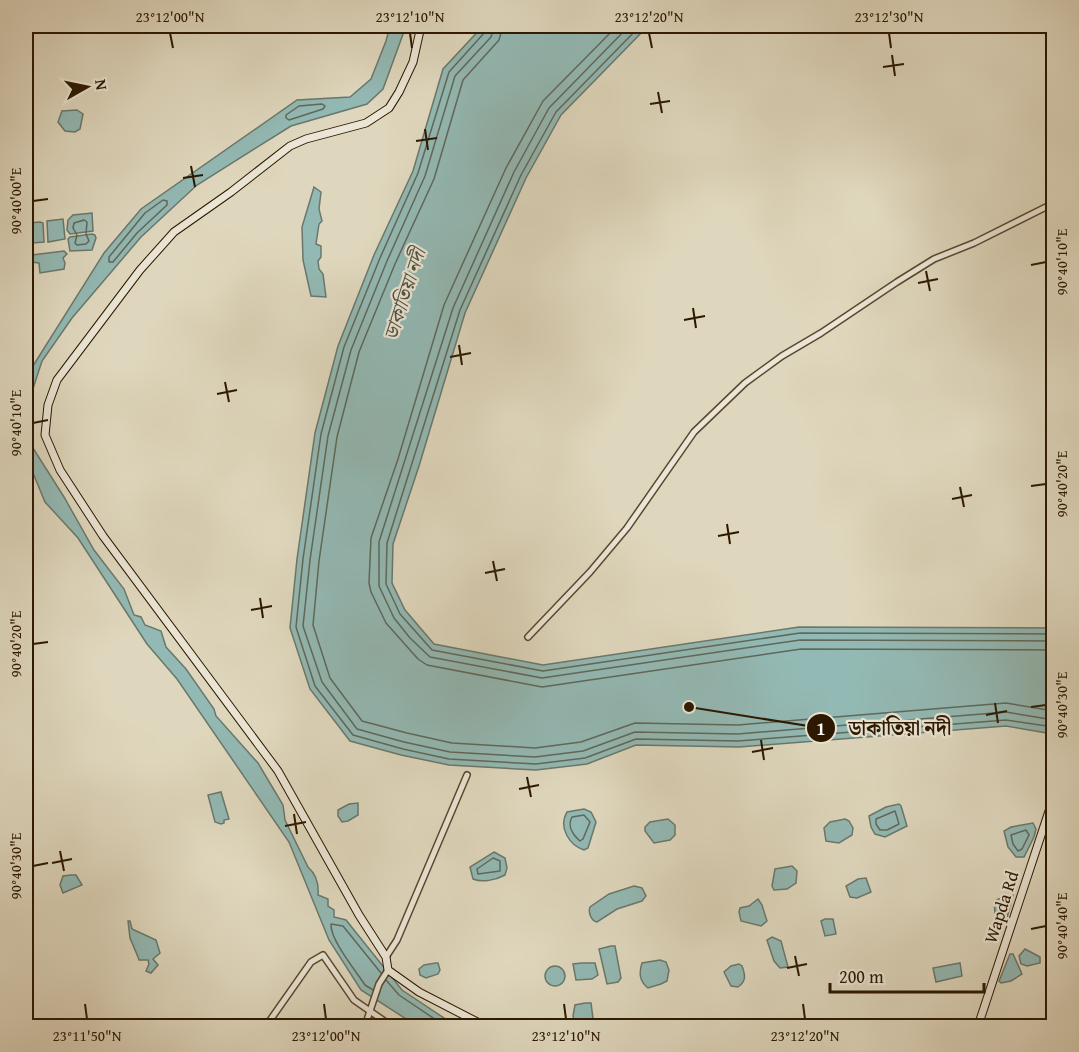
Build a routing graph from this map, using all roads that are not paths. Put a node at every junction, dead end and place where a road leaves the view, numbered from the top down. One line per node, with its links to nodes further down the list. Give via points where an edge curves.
1 (421, 26): 6 (main road, via 413,62 389,108 366,123 290,146 174,232 140,270 57,380 48,405 45,435 60,470 103,536 278,771)
2 (1053, 203): 3 (street, via 934,259 745,383 694,432 627,528)
3 (528, 638)
4 (467, 774): 6 (street, via 397,940)
5 (1053, 796): 13 (main road, Wapda Rd)
6 (386, 957): 7 (main road)
7 (388, 970): 8 (street); 12 (main road, via 419,992)
8 (369, 1011): 9 (street); 10 (street, via 354,1000 323,955 311,962); 11 (street)
9 (390, 1025)
10 (266, 1026)
11 (365, 1026)
12 (485, 1026)
13 (978, 1026)

